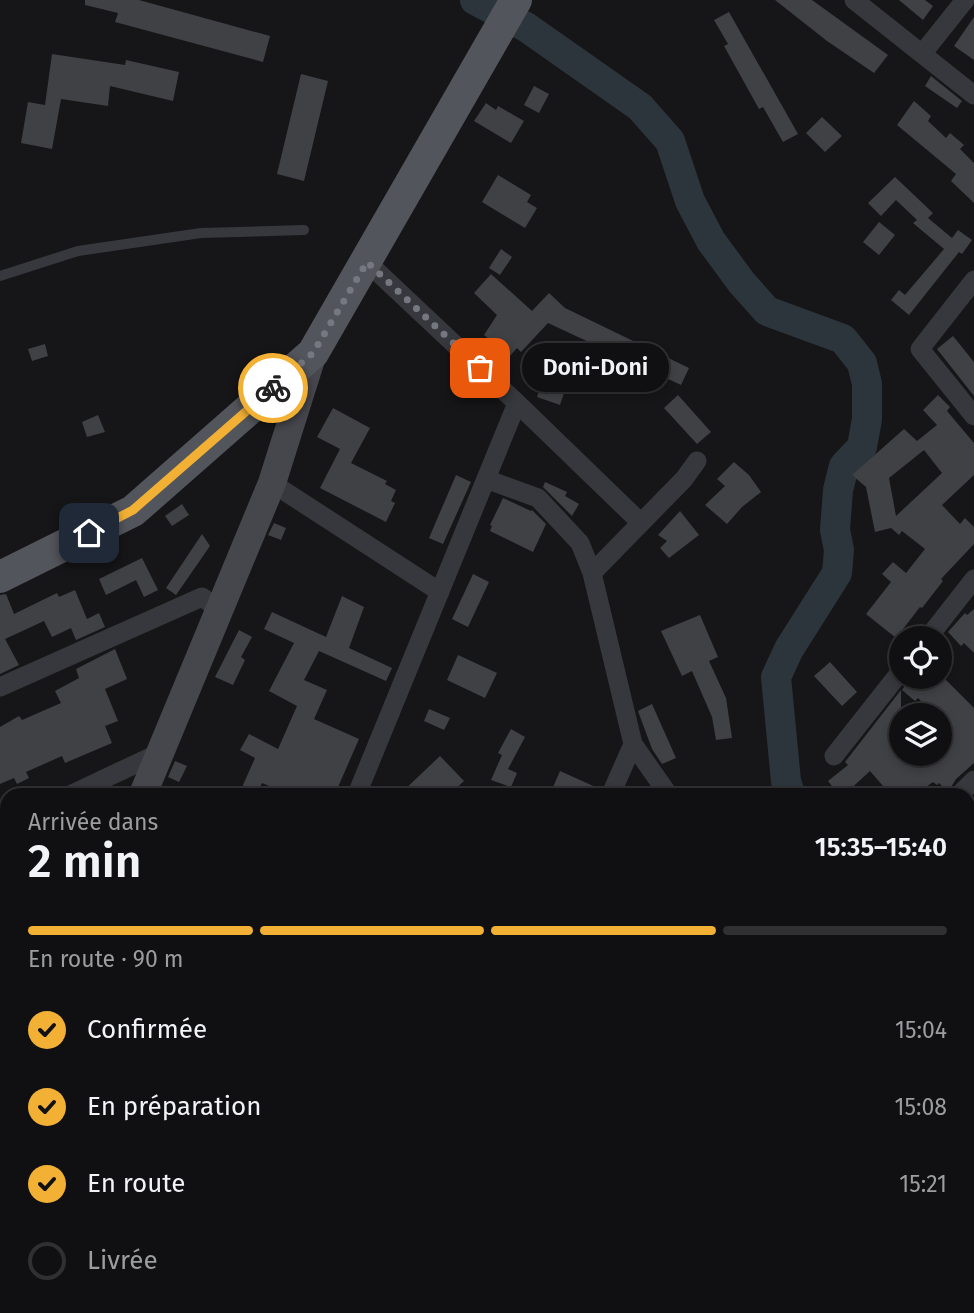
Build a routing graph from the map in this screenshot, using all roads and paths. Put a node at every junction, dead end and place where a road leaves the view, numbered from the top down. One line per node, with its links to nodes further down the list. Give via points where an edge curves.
1 (516, 0): 7 (main road)
2 (854, 0): 4 (street)
3 (965, 0): 4 (street)
4 (922, 54): 5 (street)
5 (974, 95)
6 (304, 230): 8 (lane, via 201,233 78,251)
7 (367, 262): 10 (main road); 11 (street)
8 (0, 276)
9 (974, 280): 12 (street, via 920,349)
10 (313, 353): 15 (street); 18 (main road, via 133,510)
11 (517, 402): 14 (street); 16 (street)
12 (974, 416)
13 (696, 461): 16 (street)
14 (486, 479): 17 (street, via 538,498 580,543); 20 (street)
15 (272, 483): 20 (street); 21 (street)
16 (641, 523): 17 (street)
17 (592, 573): 25 (street)
18 (0, 577)
19 (974, 579): 22 (street)
20 (440, 592): 30 (street)
21 (220, 610): 24 (street, via 202,597); 26 (street)
22 (937, 626)
23 (889, 686): 27 (street)
24 (0, 687)
25 (633, 744): 31 (street); 32 (street)
26 (159, 754): 28 (street); 29 (street)
27 (834, 756)
28 (85, 788)
29 (145, 788)
30 (359, 788)
31 (614, 788)
32 (664, 788)

